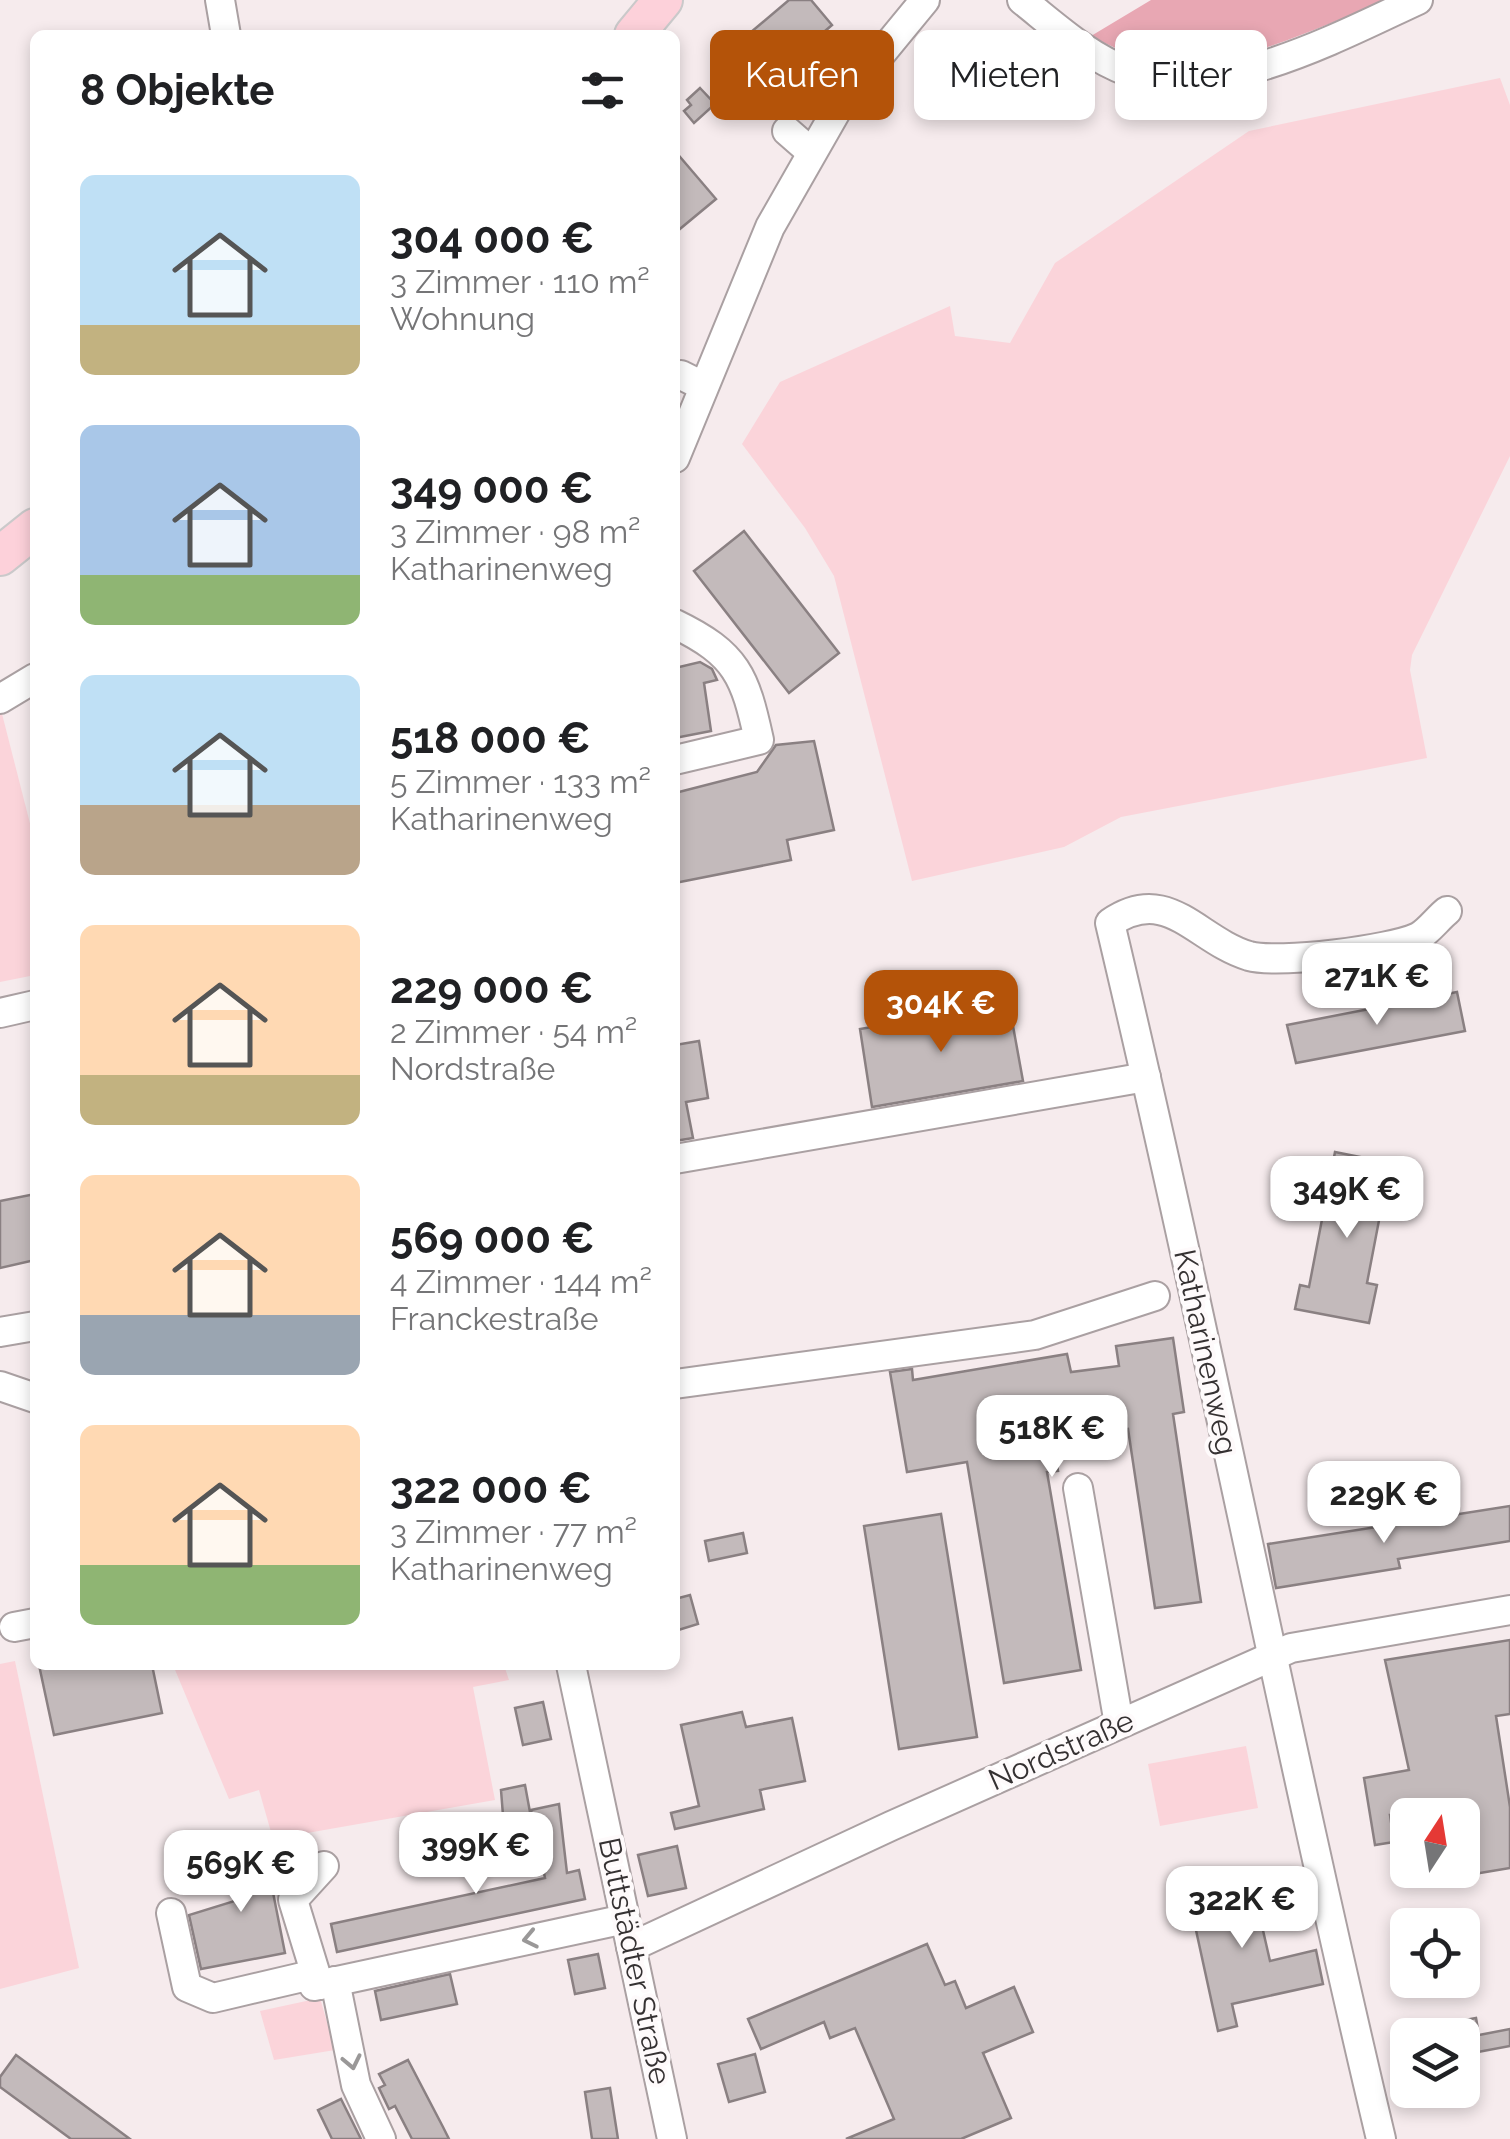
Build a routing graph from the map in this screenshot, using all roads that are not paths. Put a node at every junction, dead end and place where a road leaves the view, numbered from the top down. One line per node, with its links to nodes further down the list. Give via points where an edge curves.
1 (220, 0): 6 (street)
2 (663, 0): 7 (main road)
3 (925, 0): 9 (street, via 842,101)
4 (1022, 0): 5 (street, via 1115,66 1149,78 1187,80 1332,42)
5 (1418, 0)
6 (225, 30)
7 (638, 30)
8 (787, 131): 9 (street)
9 (811, 152): 10 (street, via 692,380)
10 (680, 435)
11 (30, 532): 12 (main road)
12 (0, 556)
13 (680, 626): 16 (street, via 734,663 759,740)
14 (30, 681): 15 (street)
15 (0, 700)
16 (680, 759)
17 (1447, 910): 20 (street, Katharinenweg, via 1419,937 1272,960 1247,955 1166,910 1126,912 1110,922)
18 (30, 1007): 19 (street)
19 (0, 1013)
20 (1146, 1077): 21 (street); 30 (street, Katharinenweg)
21 (680, 1158)
22 (1155, 1296): 25 (street, via 1035,1335)
23 (30, 1327): 24 (street)
24 (0, 1332)
25 (680, 1383)
26 (0, 1386): 27 (street)
27 (30, 1396)
28 (1078, 1488): 32 (street)
29 (1510, 1610): 30 (street, Nordstraße, via 1370,1631)
30 (1269, 1658): 32 (street, Nordstraße); 40 (street, Katharinenweg)
31 (573, 1670): 35 (street, Buttstädter Straße)
32 (1119, 1724): 36 (street, Nordstraße)
33 (324, 1866): 37 (street, via 293,1900)
34 (171, 1913): 37 (street, via 187,1987 212,1998 307,1976)
35 (626, 1919): 36 (street, Buttstädter Straße); 37 (street, one-way to 37)
36 (631, 1947): 39 (street, Buttstädter Straße)
37 (322, 1984): 38 (street, one-way to 38)
38 (381, 2139)
39 (672, 2139)
40 (1381, 2139)

